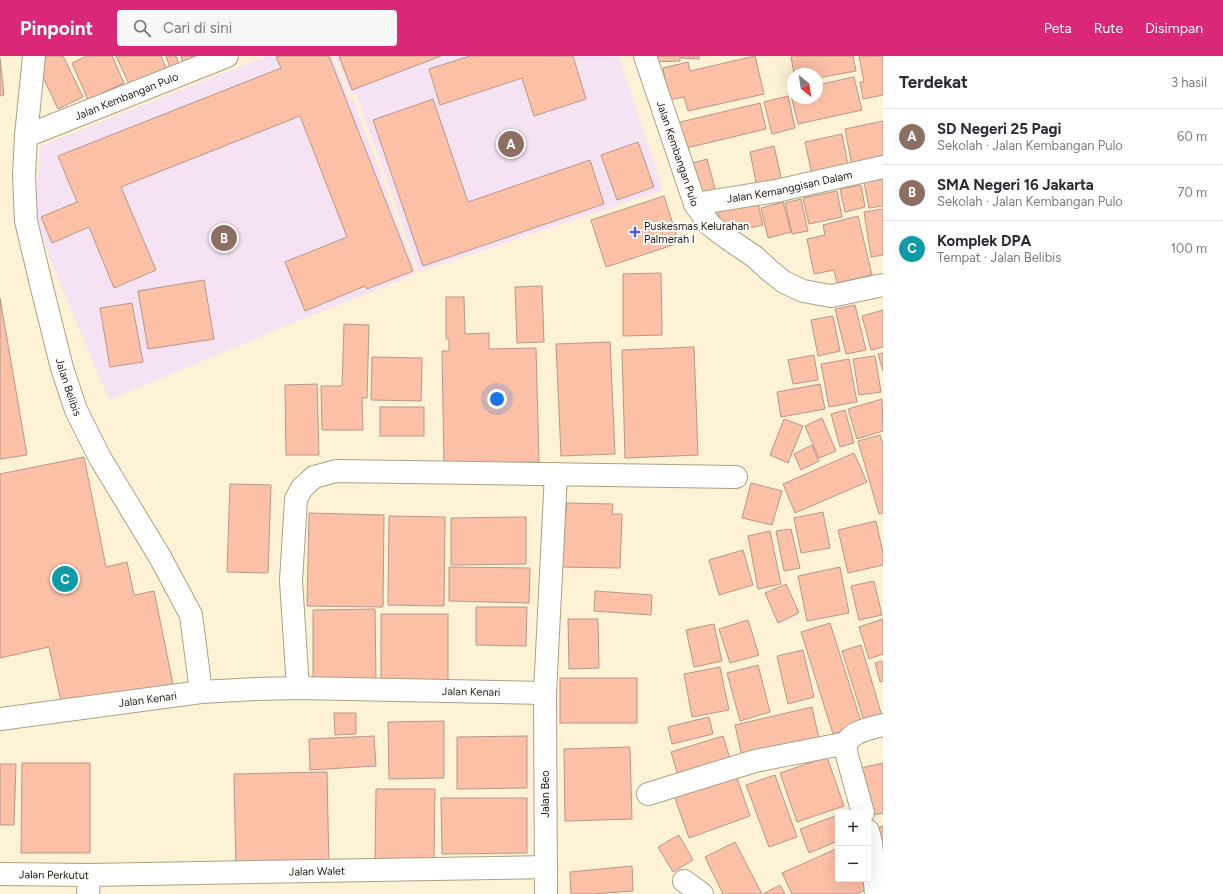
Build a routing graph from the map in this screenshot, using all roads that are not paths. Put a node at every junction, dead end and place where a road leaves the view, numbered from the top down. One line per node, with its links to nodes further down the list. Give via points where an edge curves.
1 (34, 56): 4 (street, Jalan Belibis)
2 (227, 56): 4 (street, Jalan Kembangan Pulo)
3 (645, 56): 6 (street, Jalan Kembangan Pulo)
4 (26, 136): 11 (street, Jalan Belibis, via 26,221 62,368 76,410 100,458 160,557 191,615)
5 (883, 168): 6 (street, Jalan Kemanggisan Dalam, via 776,191)
6 (695, 204): 7 (street, Jalan Kembangan Pulo, via 710,226 755,257 784,282 803,291 831,296)
7 (883, 285)
8 (556, 474): 9 (street); 10 (street, via 336,471 314,477 302,488 296,499 294,517 290,580); 12 (street)
9 (736, 477)
10 (298, 688): 11 (street, Jalan Kenari); 12 (street, Jalan Kenari)
11 (201, 692): 13 (street, Jalan Kenari)
12 (545, 693): 19 (street, Jalan Beo)
13 (0, 719)
14 (883, 725): 15 (street, via 858,733)
15 (847, 743): 16 (street, via 755,761); 17 (street, via 847,758)
16 (648, 794)
17 (862, 810)
18 (871, 843): 25 (street)
19 (546, 866): 22 (street, Jalan Walet); 23 (street, Jalan Beo)
20 (0, 874): 22 (street, Jalan Perkutut)
21 (684, 881): 24 (street)
22 (88, 885)
23 (546, 894)
24 (702, 894)
25 (876, 894)

